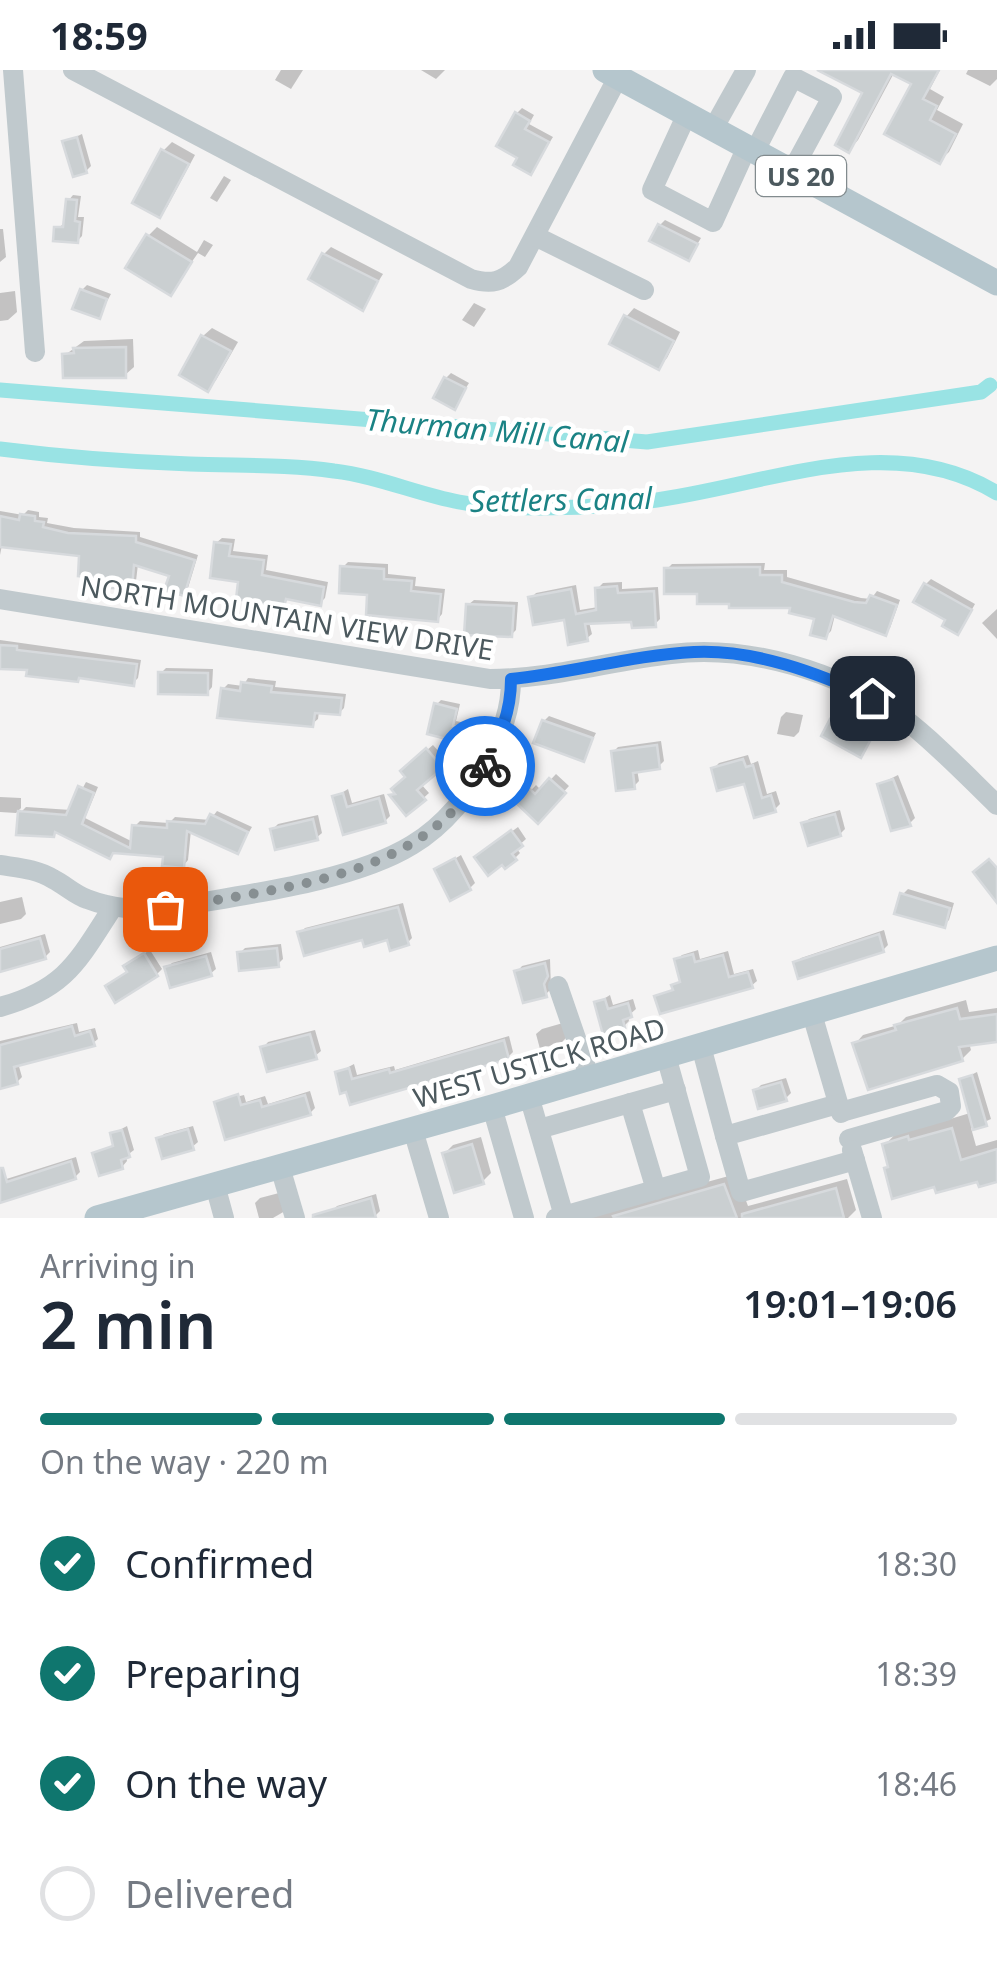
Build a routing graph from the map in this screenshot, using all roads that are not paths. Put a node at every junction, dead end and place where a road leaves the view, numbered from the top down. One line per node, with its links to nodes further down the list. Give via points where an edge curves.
1 (13, 70): 12 (street)
2 (73, 70): 9 (street, via 471,280 506,279)
3 (746, 70): 6 (street)
4 (612, 73): 5 (main road, US 20); 9 (street)
5 (687, 114): 6 (main road, US 20); 7 (street, via 652,190 713,222)
6 (713, 128): 7 (main road, US 20)
7 (751, 149): 8 (main road, US 20); 8 (street, via 793,77 832,98)
8 (792, 171): 10 (main road, US 20)
9 (535, 236): 11 (street)
10 (997, 281)
11 (644, 290)
12 (35, 352)
13 (0, 600): 14 (street, NORTH MOUNTAIN VIEW DRIVE)
14 (511, 679): 15 (street, NORTH MOUNTAIN VIEW DRIVE, via 698,651 778,663 872,698 932,742); 17 (street, via 506,724 479,777 414,844 326,877 165,909)
15 (997, 805)
16 (0, 866): 17 (street, via 50,876 82,898)
17 (113, 908): 20 (street, via 60,981)
18 (997, 958): 21 (main road, WEST USTICK ROAD)
19 (558, 986): 24 (street)
20 (0, 1007)
21 (812, 1014): 22 (main road, WEST USTICK ROAD); 29 (street)
22 (701, 1046): 23 (main road, WEST USTICK ROAD); 32 (street)
23 (666, 1056): 24 (main road, WEST USTICK ROAD); 25 (street)
24 (590, 1078): 26 (main road, WEST USTICK ROAD)
25 (676, 1090): 27 (street); 36 (street)
26 (529, 1096): 28 (main road, WEST USTICK ROAD); 30 (street)
27 (630, 1103): 30 (street); 38 (street)
28 (492, 1107): 31 (main road, WEST USTICK ROAD); 44 (street)
29 (840, 1108): 32 (street); 33 (street); 33 (street, via 938,1085 949,1092 946,1111)
30 (539, 1129): 41 (street)
31 (412, 1130): 34 (main road, WEST USTICK ROAD); 40 (street)
32 (725, 1136): 35 (street)
33 (852, 1149): 35 (street, via 741,1192); 46 (street)
34 (280, 1167): 37 (main road, WEST USTICK ROAD); 43 (street)
35 (734, 1168): 36 (street)
36 (700, 1178): 38 (street)
37 (214, 1185): 39 (main road, WEST USTICK ROAD); 42 (street)
38 (656, 1190): 41 (street)
39 (108, 1216)
40 (434, 1217)
41 (560, 1217)
42 (224, 1218)
43 (295, 1218)
44 (525, 1218): 45 (street)
45 (542, 1218)
46 (872, 1218)

